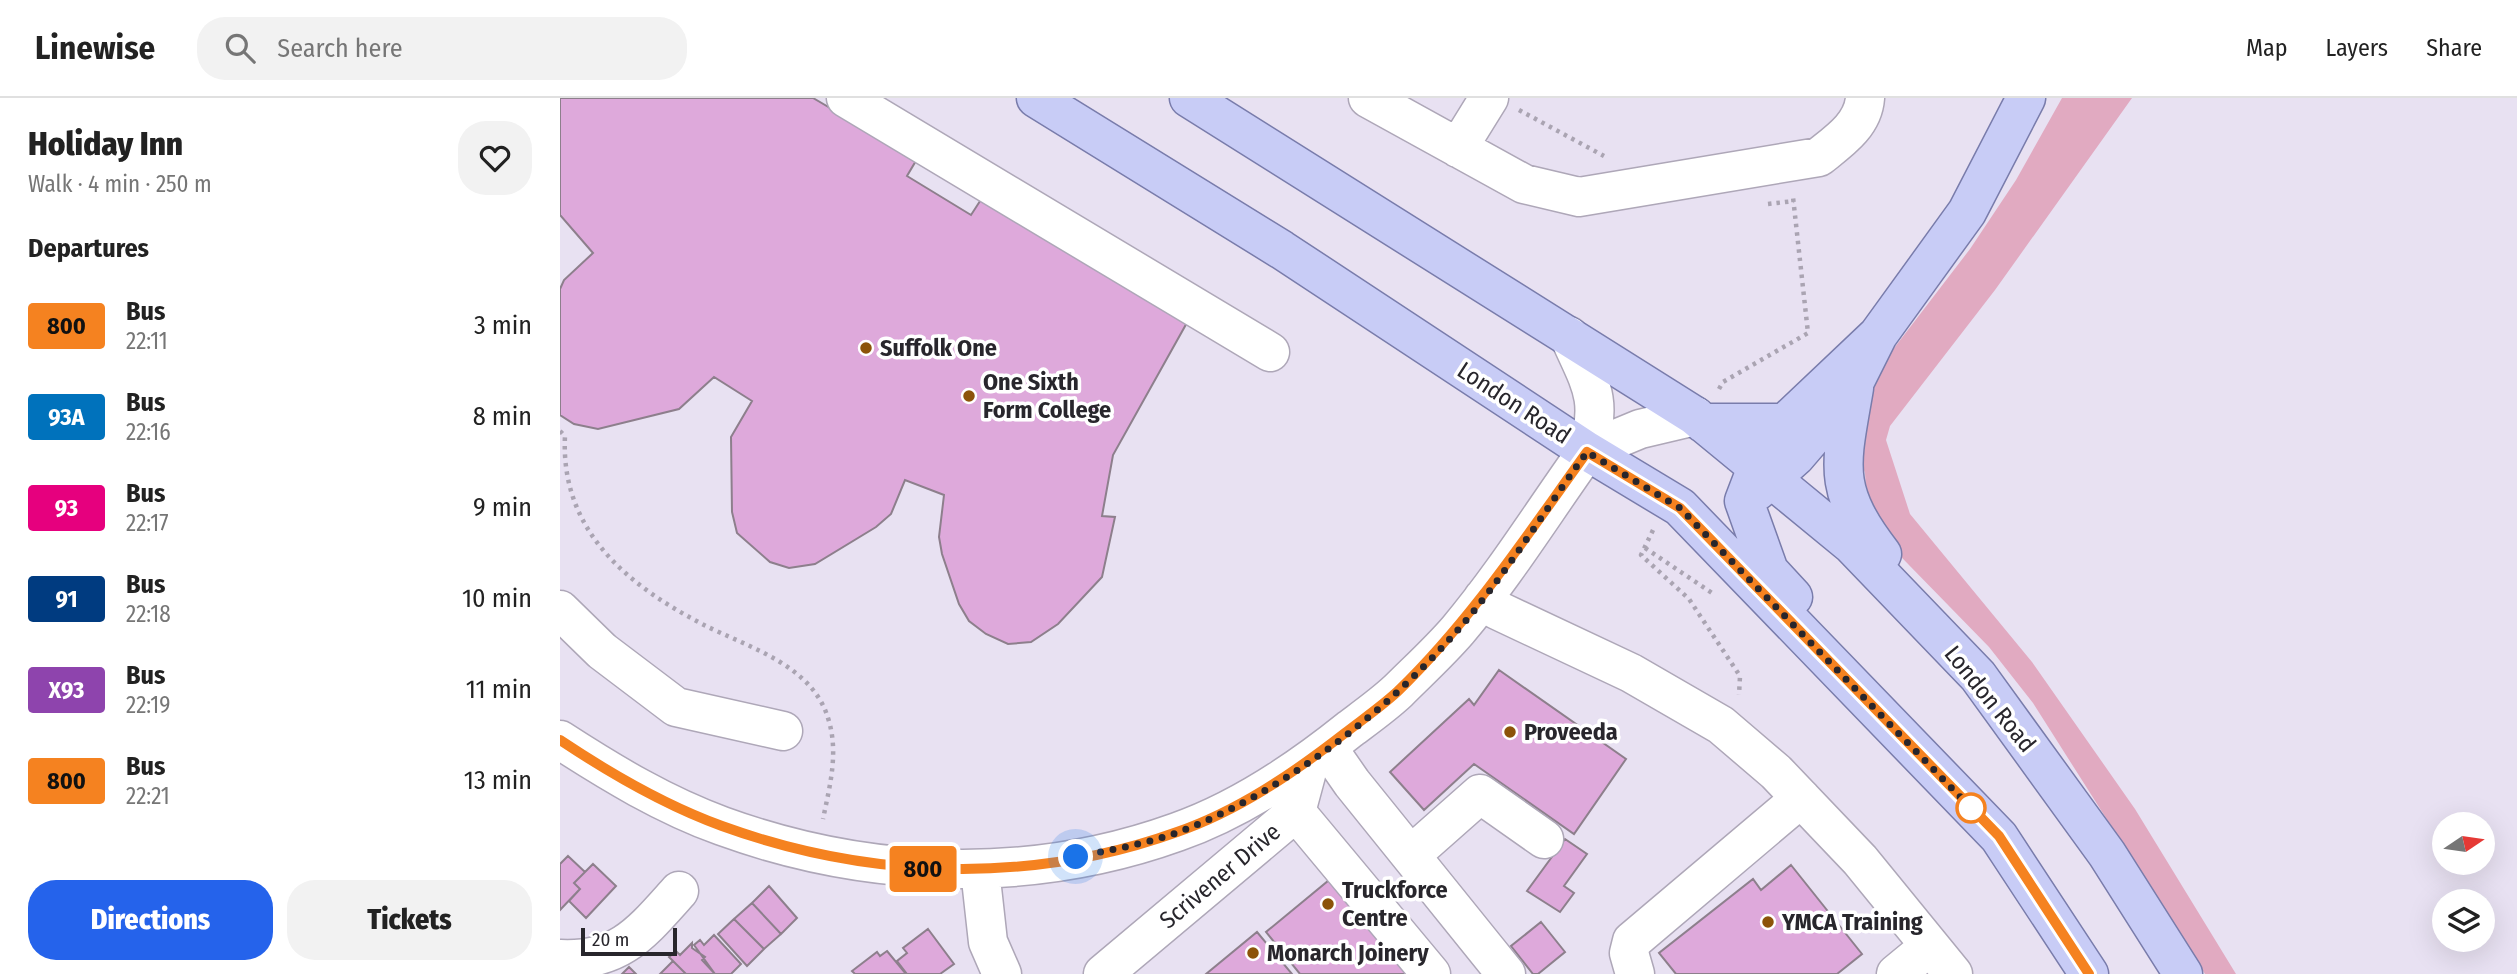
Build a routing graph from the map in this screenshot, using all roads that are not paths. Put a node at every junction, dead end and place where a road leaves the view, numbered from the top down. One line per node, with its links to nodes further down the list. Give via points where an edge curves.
1 (846, 98): 11 (street)
2 (1036, 98): 15 (main road, London Road, via 1282,250)
3 (1189, 98): 10 (main road, London Road)
4 (1368, 98): 8 (street)
5 (1489, 98): 8 (street)
6 (1865, 98): 8 (street, via 1864,113 1844,138 1819,158 1579,197 1524,184)
7 (2026, 98): 9 (main road, via 1967,212)
8 (1458, 148)
9 (1878, 334): 12 (main road); 14 (main road)
10 (1569, 336): 13 (main road, London Road); 15 (street, via 1595,403 1595,425)
11 (1270, 352)
12 (1856, 379): 16 (main road, via 1819,429); 20 (main road, via 1841,473 1856,521)
13 (1699, 419): 14 (main road); 15 (street, via 1640,429); 16 (main road, London Road)
14 (1785, 423): 16 (main road)
15 (1587, 452): 17 (main road, London Road); 18 (street, Scrivener Drive)
16 (1757, 482): 17 (main road, via 1730,508); 20 (main road, London Road, via 1852,545); 26 (main road, via 1769,571 1936,749)
17 (1673, 503): 26 (main road, London Road)
18 (1483, 598): 23 (street, Scrivener Drive, via 1395,694); 24 (street, via 1497,610 1631,673 1721,725)
19 (560, 610): 21 (street, via 602,651 676,707)
20 (1976, 674): 40 (main road, London Road, via 2107,854)
21 (783, 731)
22 (560, 740): 29 (street, Scrivener Drive, via 678,808 760,839 883,865)
23 (1319, 754): 25 (street, Scrivener Drive); 28 (street, via 1352,783); 29 (street, Scrivener Drive, via 1248,799 1179,832 1056,861)
24 (1801, 798): 32 (street, via 1860,860); 37 (street, via 1632,942 1629,953)
25 (1296, 812): 33 (street, Scrivener Drive); 35 (street)
26 (1999, 836): 39 (main road, London Road)
27 (1544, 839): 28 (street, via 1480,794)
28 (1411, 855): 36 (street)
29 (981, 870): 34 (street, via 988,942)
30 (679, 891): 31 (street, via 617,951)
31 (560, 959)
32 (1942, 960): 38 (street)
33 (1122, 968)
34 (1002, 974)
35 (1431, 974)
36 (1506, 974)
37 (1635, 974)
38 (1896, 974)
39 (2089, 974)
40 (2183, 974)

